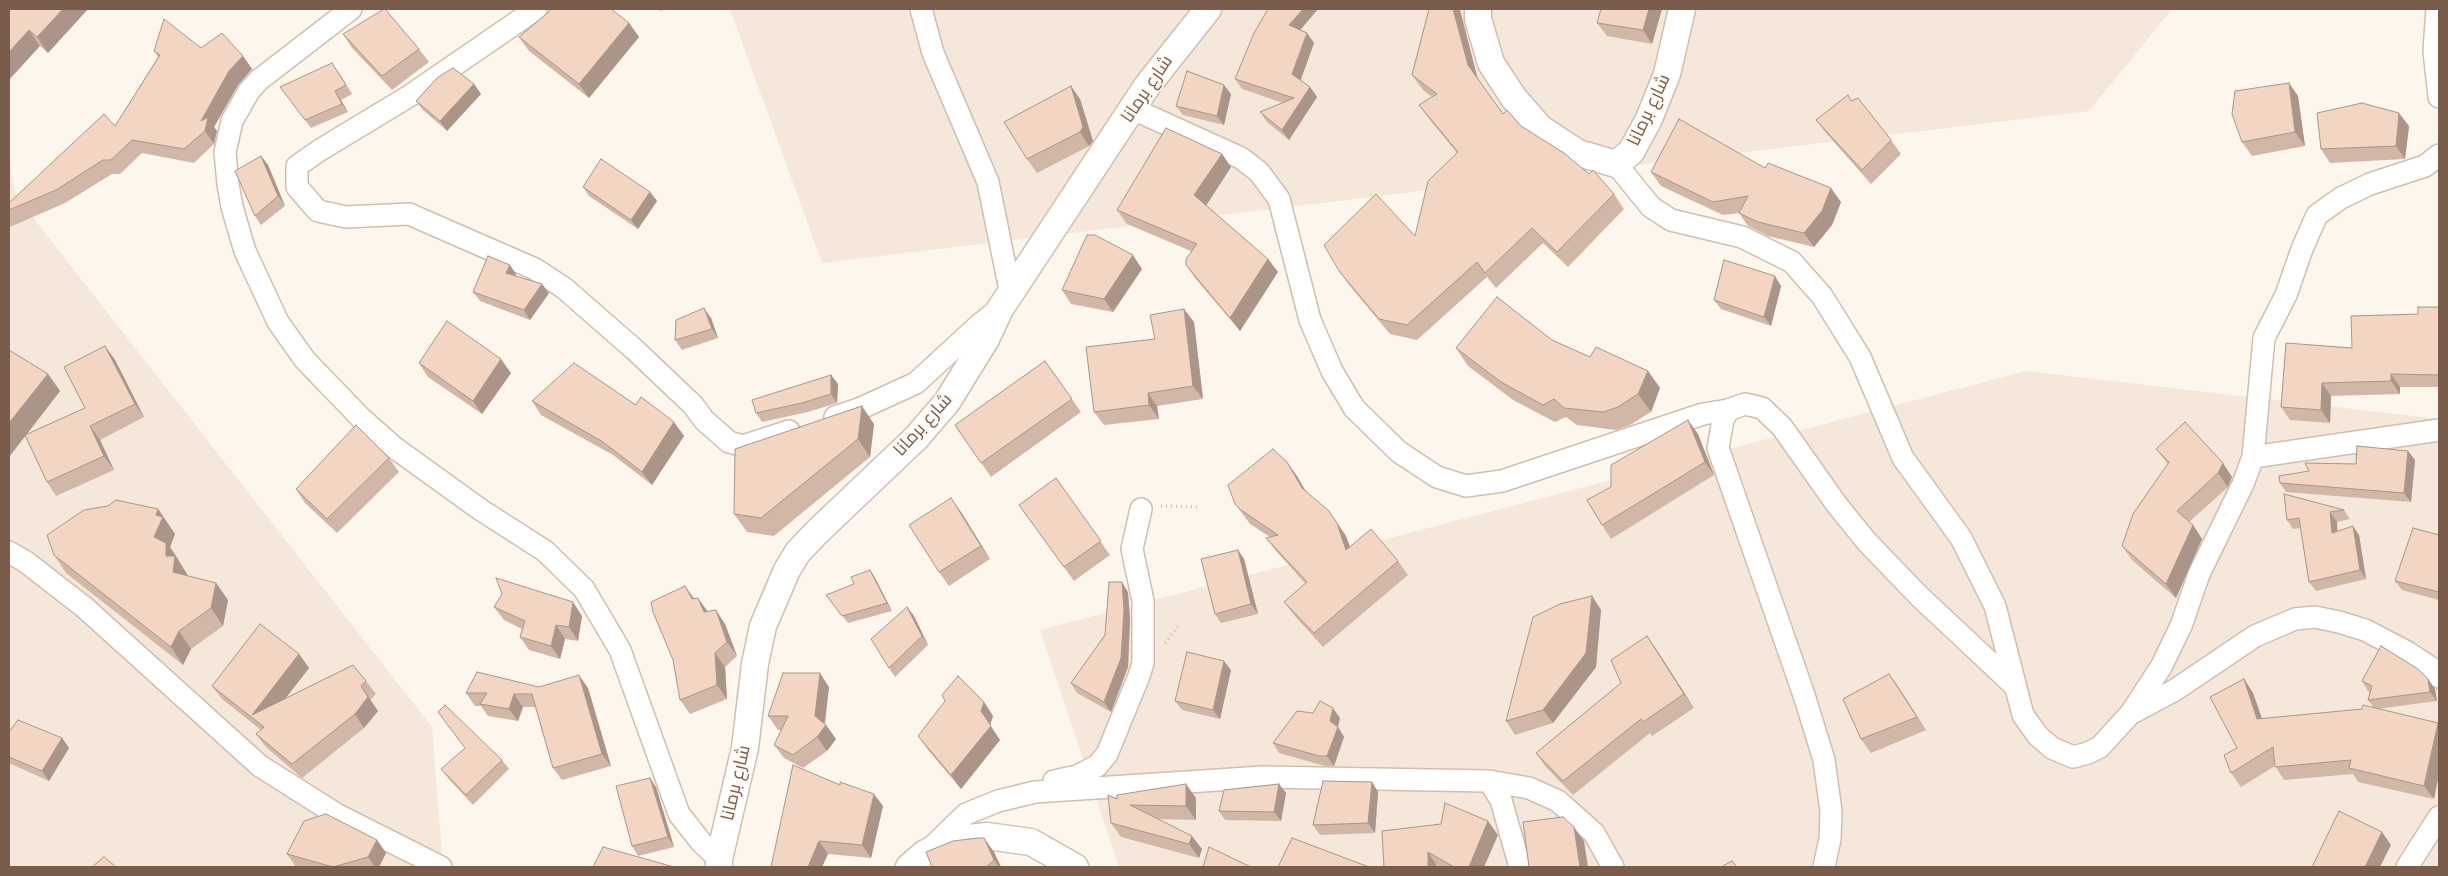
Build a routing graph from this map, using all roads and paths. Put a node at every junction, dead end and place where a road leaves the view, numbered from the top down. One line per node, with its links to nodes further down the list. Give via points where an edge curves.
1 (351, 9): 26 (street, via 259,80 232,121 225,152 228,184 245,251 278,322 305,360 360,418 395,448 481,510 545,551 584,589 620,650 679,814)
2 (536, 9): 12 (street, via 411,95 297,166 297,187 318,211 346,217 409,214 535,269 564,288 635,350 729,442 743,446 859,410 916,383)
3 (921, 9): 12 (street, via 934,53 988,182)
4 (1208, 9): 9 (street, شارع برمانا)
5 (1478, 9): 11 (street, شارع برمانا, via 1491,63 1512,97 1540,128 1578,153)
6 (1682, 9): 11 (street, شارع برمانا, via 1667,74 1648,119 1631,152)
7 (2437, 9): 8 (street, via 2434,51)
8 (2439, 97)
9 (1133, 108): 12 (street, شارع برمانا); 13 (street, via 1240,158 1259,172 1279,199 1310,320 1332,371 1354,408 1399,452 1437,477 1466,486 1502,482 1703,414)
10 (2439, 155): 15 (street, via 2425,166 2370,184 2341,198 2317,215 2286,295 2264,338)
11 (1616, 164): 20 (street, via 1651,207 1671,220 1742,237 1792,262 1822,296 1860,358 1903,458 1961,538 1996,606)
12 (1005, 302): 26 (street, شارع برمانا, via 947,402 916,438 816,533 787,570 763,626 745,748)
13 (1728, 410): 20 (street, via 1745,404 1762,408 1782,426 1867,542); 31 (street, via 1718,448 1824,760 1831,811)
14 (2439, 430): 15 (street)
15 (2253, 457): 21 (street, via 2199,574 2181,626 2161,667)
16 (1200, 507): 17 (path, via 1169,505)
17 (1141, 509): 23 (street, via 1132,549 1142,601 1143,664 1107,754 1097,766 1077,776 1004,786 981,795 971,802)
18 (9, 552): 27 (street, via 84,607 260,766 336,814)
19 (2439, 677): 21 (street, via 2433,669 2407,652 2365,630 2315,617 2295,619 2255,636 2174,690)
20 (2015, 686): 21 (street, via 2023,715 2038,736 2052,748 2073,756 2100,747)
21 (2131, 713)
22 (1489, 781): 23 (street, via 1263,777 1034,792 998,800); 29 (street, via 1501,800); 30 (street, via 1529,788 1558,801 1594,833)
23 (966, 814): 25 (street)
24 (2439, 817): 32 (street)
25 (916, 860): 28 (street, via 959,839 987,836 1031,842)
26 (719, 863)
27 (441, 867)
28 (1075, 867)
29 (1520, 867)
30 (1613, 867)
31 (1824, 867)
32 (2407, 867)

